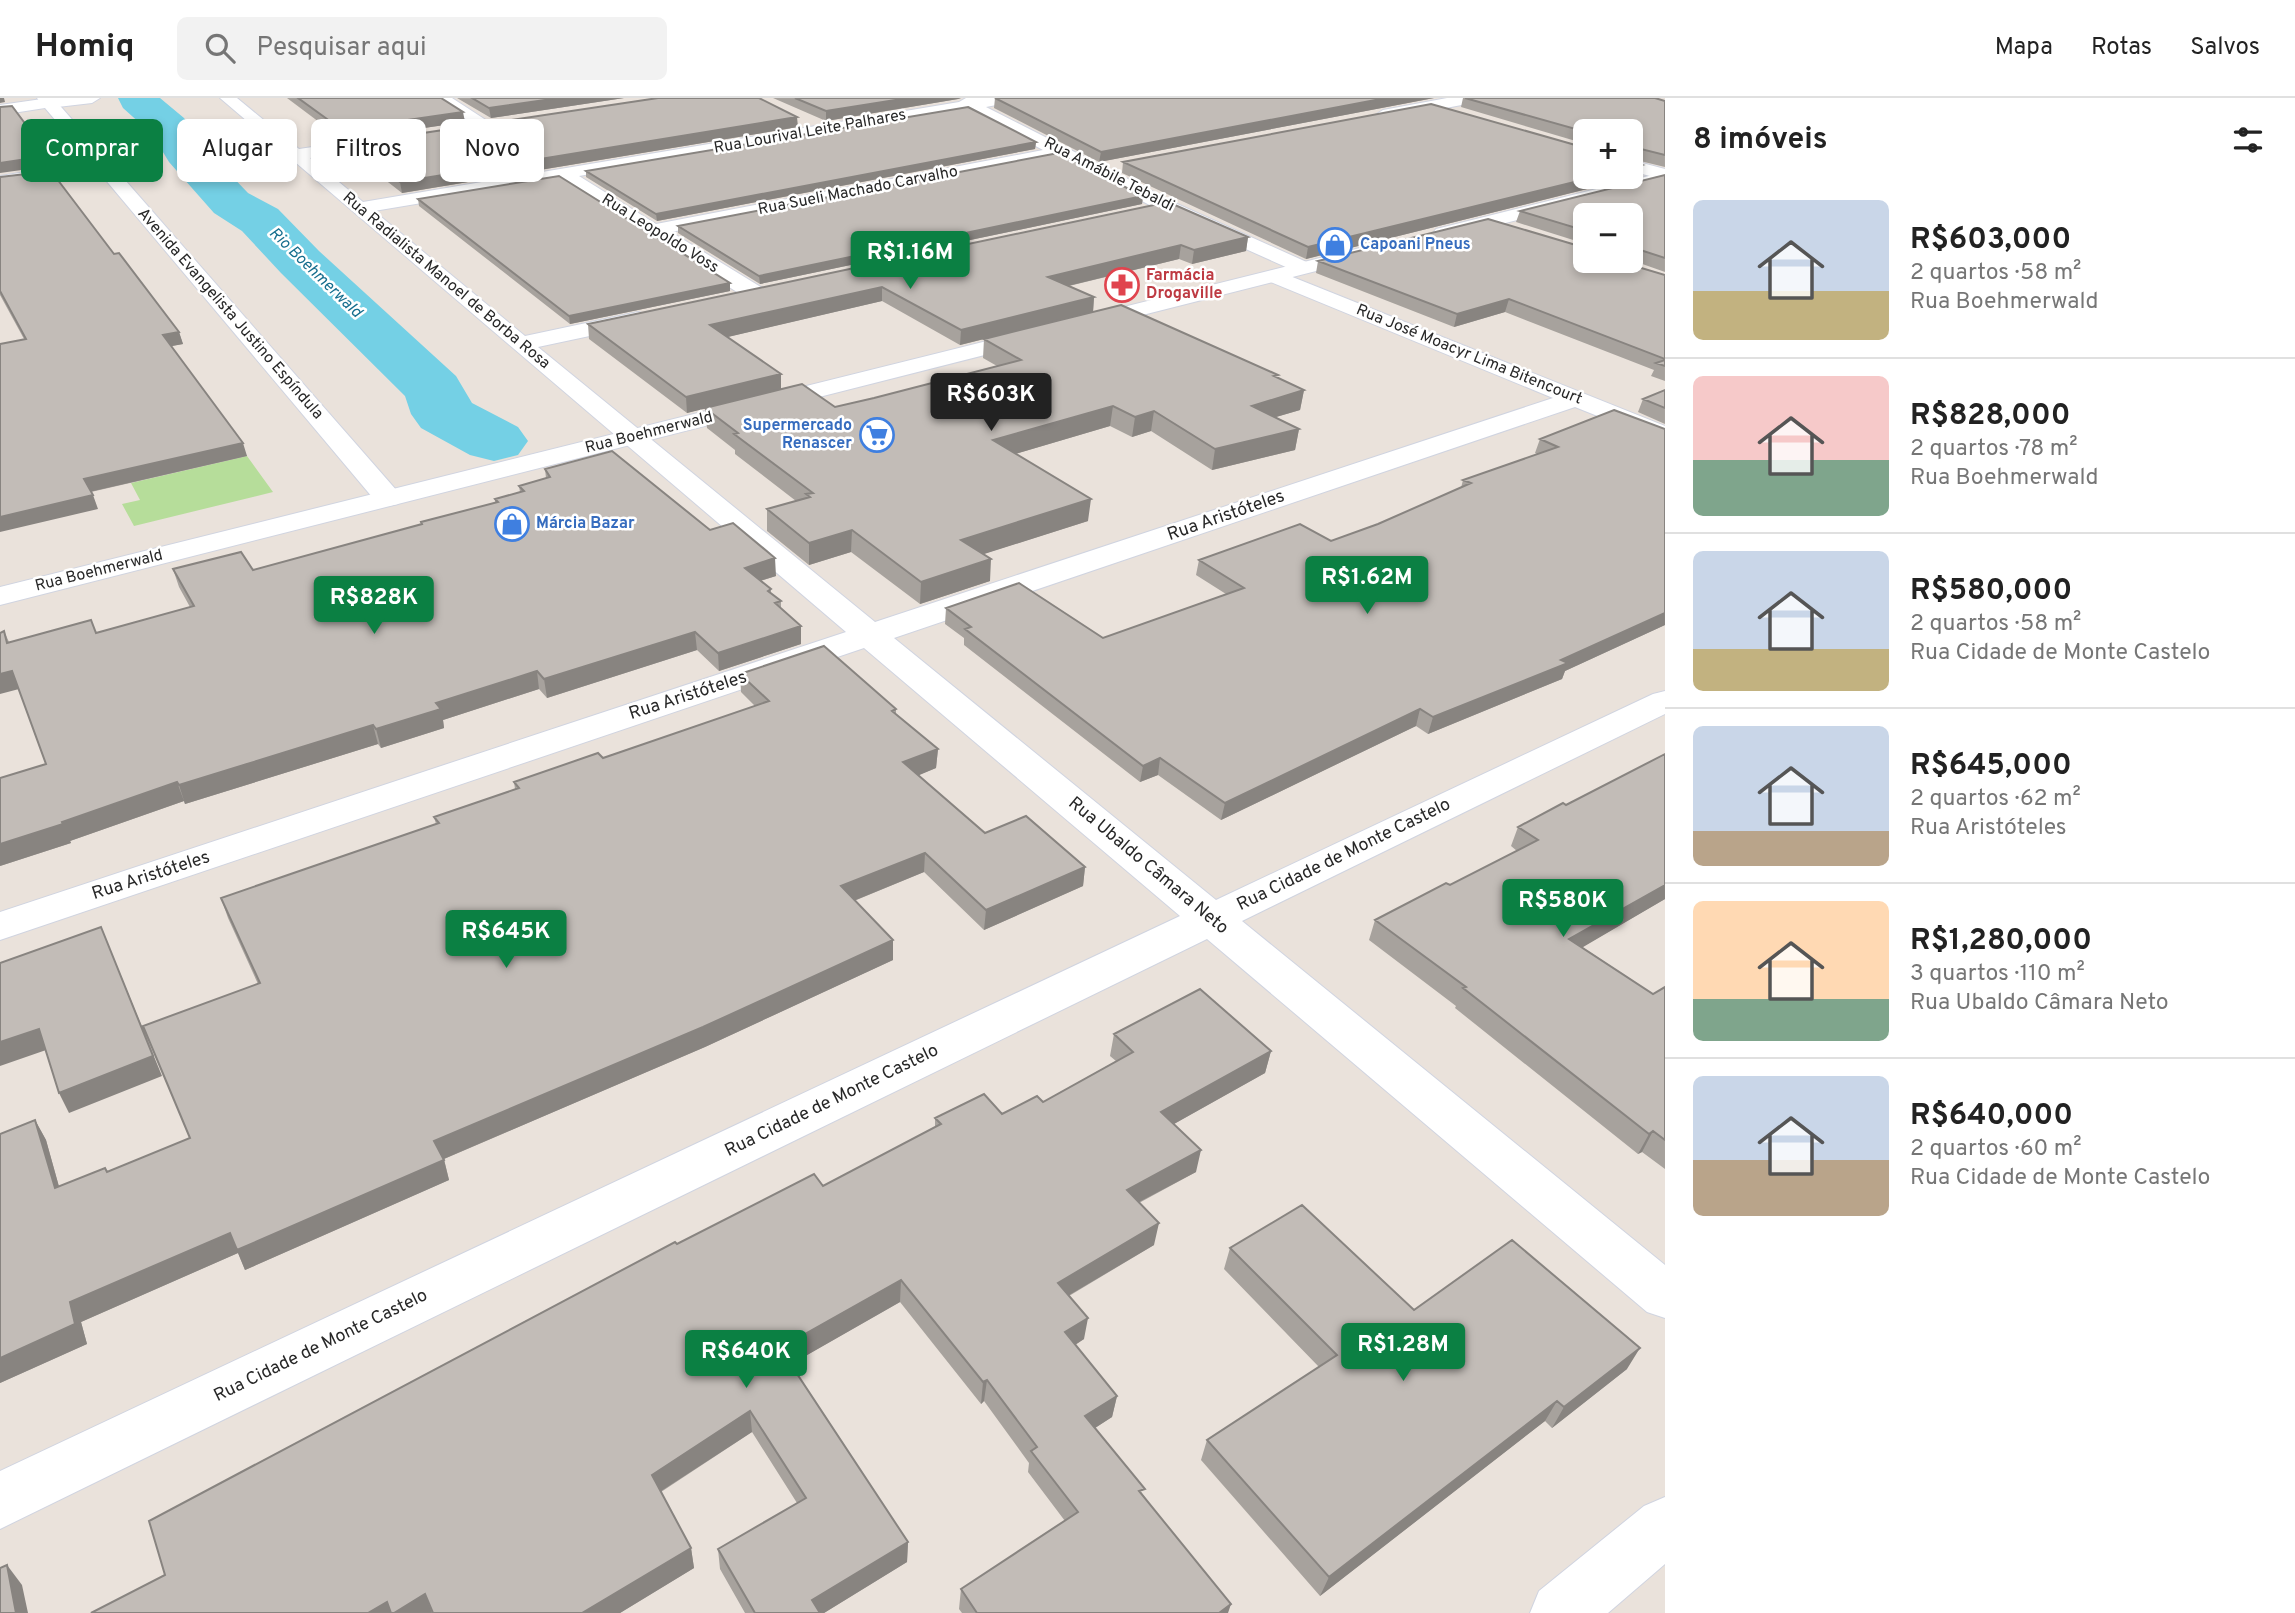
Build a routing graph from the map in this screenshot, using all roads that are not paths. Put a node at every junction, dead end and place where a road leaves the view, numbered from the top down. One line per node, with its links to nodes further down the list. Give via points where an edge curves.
1 (92, 98): 8 (street)
2 (228, 98): 14 (street, Rua Radialista Manoel de Borba Rosa)
3 (441, 98): 15 (street)
4 (953, 98): 9 (street, Rua Amábile Tebaldi)
5 (1012, 98): 9 (street, Rua Lourival Leite Palhares)
6 (1402, 98): 10 (street)
7 (1472, 98): 10 (street)
8 (47, 101): 11 (street); 13 (street, Avenida Evangelista Justino Espíndula)
9 (971, 105): 18 (street, Rua Lourival Leite Palhares); 19 (street, Rua Amábile Tebaldi)
10 (1430, 106): 12 (street); 17 (street)
11 (0, 110)
12 (1469, 117)
13 (63, 119)
14 (253, 119)
15 (481, 119)
16 (801, 119): 18 (street)
17 (1364, 119)
18 (825, 130): 24 (street, Rua Lourival Leite Palhares)
19 (1063, 151): 23 (street, Rua Amábile Tebaldi); 33 (street, Rua Sueli Machado Carvalho)
20 (297, 156): 30 (street, Rua Radialista Manoel de Borba Rosa)
21 (1125, 165): 23 (street)
22 (1643, 169): 25 (street)
23 (1099, 170): 29 (street, Rua Amábile Tebaldi)
24 (563, 174): 30 (street, Rua Lourival Leite Palhares); 33 (street, Rua Leopoldo Voss)
25 (1665, 176): 32 (street)
26 (21, 178): 27 (street)
27 (0, 181)
28 (117, 182): 45 (street, Avenida Evangelista Justino Espíndula)
29 (1168, 207): 31 (street); 37 (street, Rua Amábile Tebaldi)
30 (359, 208): 41 (street, Rua Radialista Manoel de Borba Rosa)
31 (1141, 212)
32 (1487, 222): 34 (street); 35 (street)
33 (653, 230): 39 (street, Rua Leopoldo Voss, via 763,292)
34 (1524, 234)
35 (1422, 238)
36 (1382, 248): 37 (street, Rua Boehmerwald)
37 (1304, 268): 38 (street, Rua Boehmerwald)
38 (1273, 276): 42 (street, Rua José Moacyr Lima Bitencourt); 44 (street, Rua Boehmerwald)
39 (730, 299)
40 (664, 313): 41 (street)
41 (520, 344): 44 (street, Rua Radialista Manoel de Borba Rosa)
42 (1576, 399): 43 (street, Rua José Moacyr Lima Bitencourt); 47 (street, Rua Aristóteles)
43 (1665, 435)
44 (631, 437): 45 (street, Rua Boehmerwald); 47 (street, Rua Ubaldo Câmara Neto)
45 (388, 498): 46 (street, Rua Boehmerwald)
46 (0, 596)
47 (869, 635): 49 (street, Rua Ubaldo Câmara Neto); 50 (street, Rua Aristóteles)
48 (1665, 701): 49 (street, Rua Cidade de Monte Castelo)
49 (1212, 919): 51 (street, Rua Ubaldo Câmara Neto); 52 (street, Rua Cidade de Monte Castelo)
50 (0, 926)
51 (1665, 1296)
52 (0, 1501)
53 (1665, 1526): 54 (street)
54 (1561, 1613)

